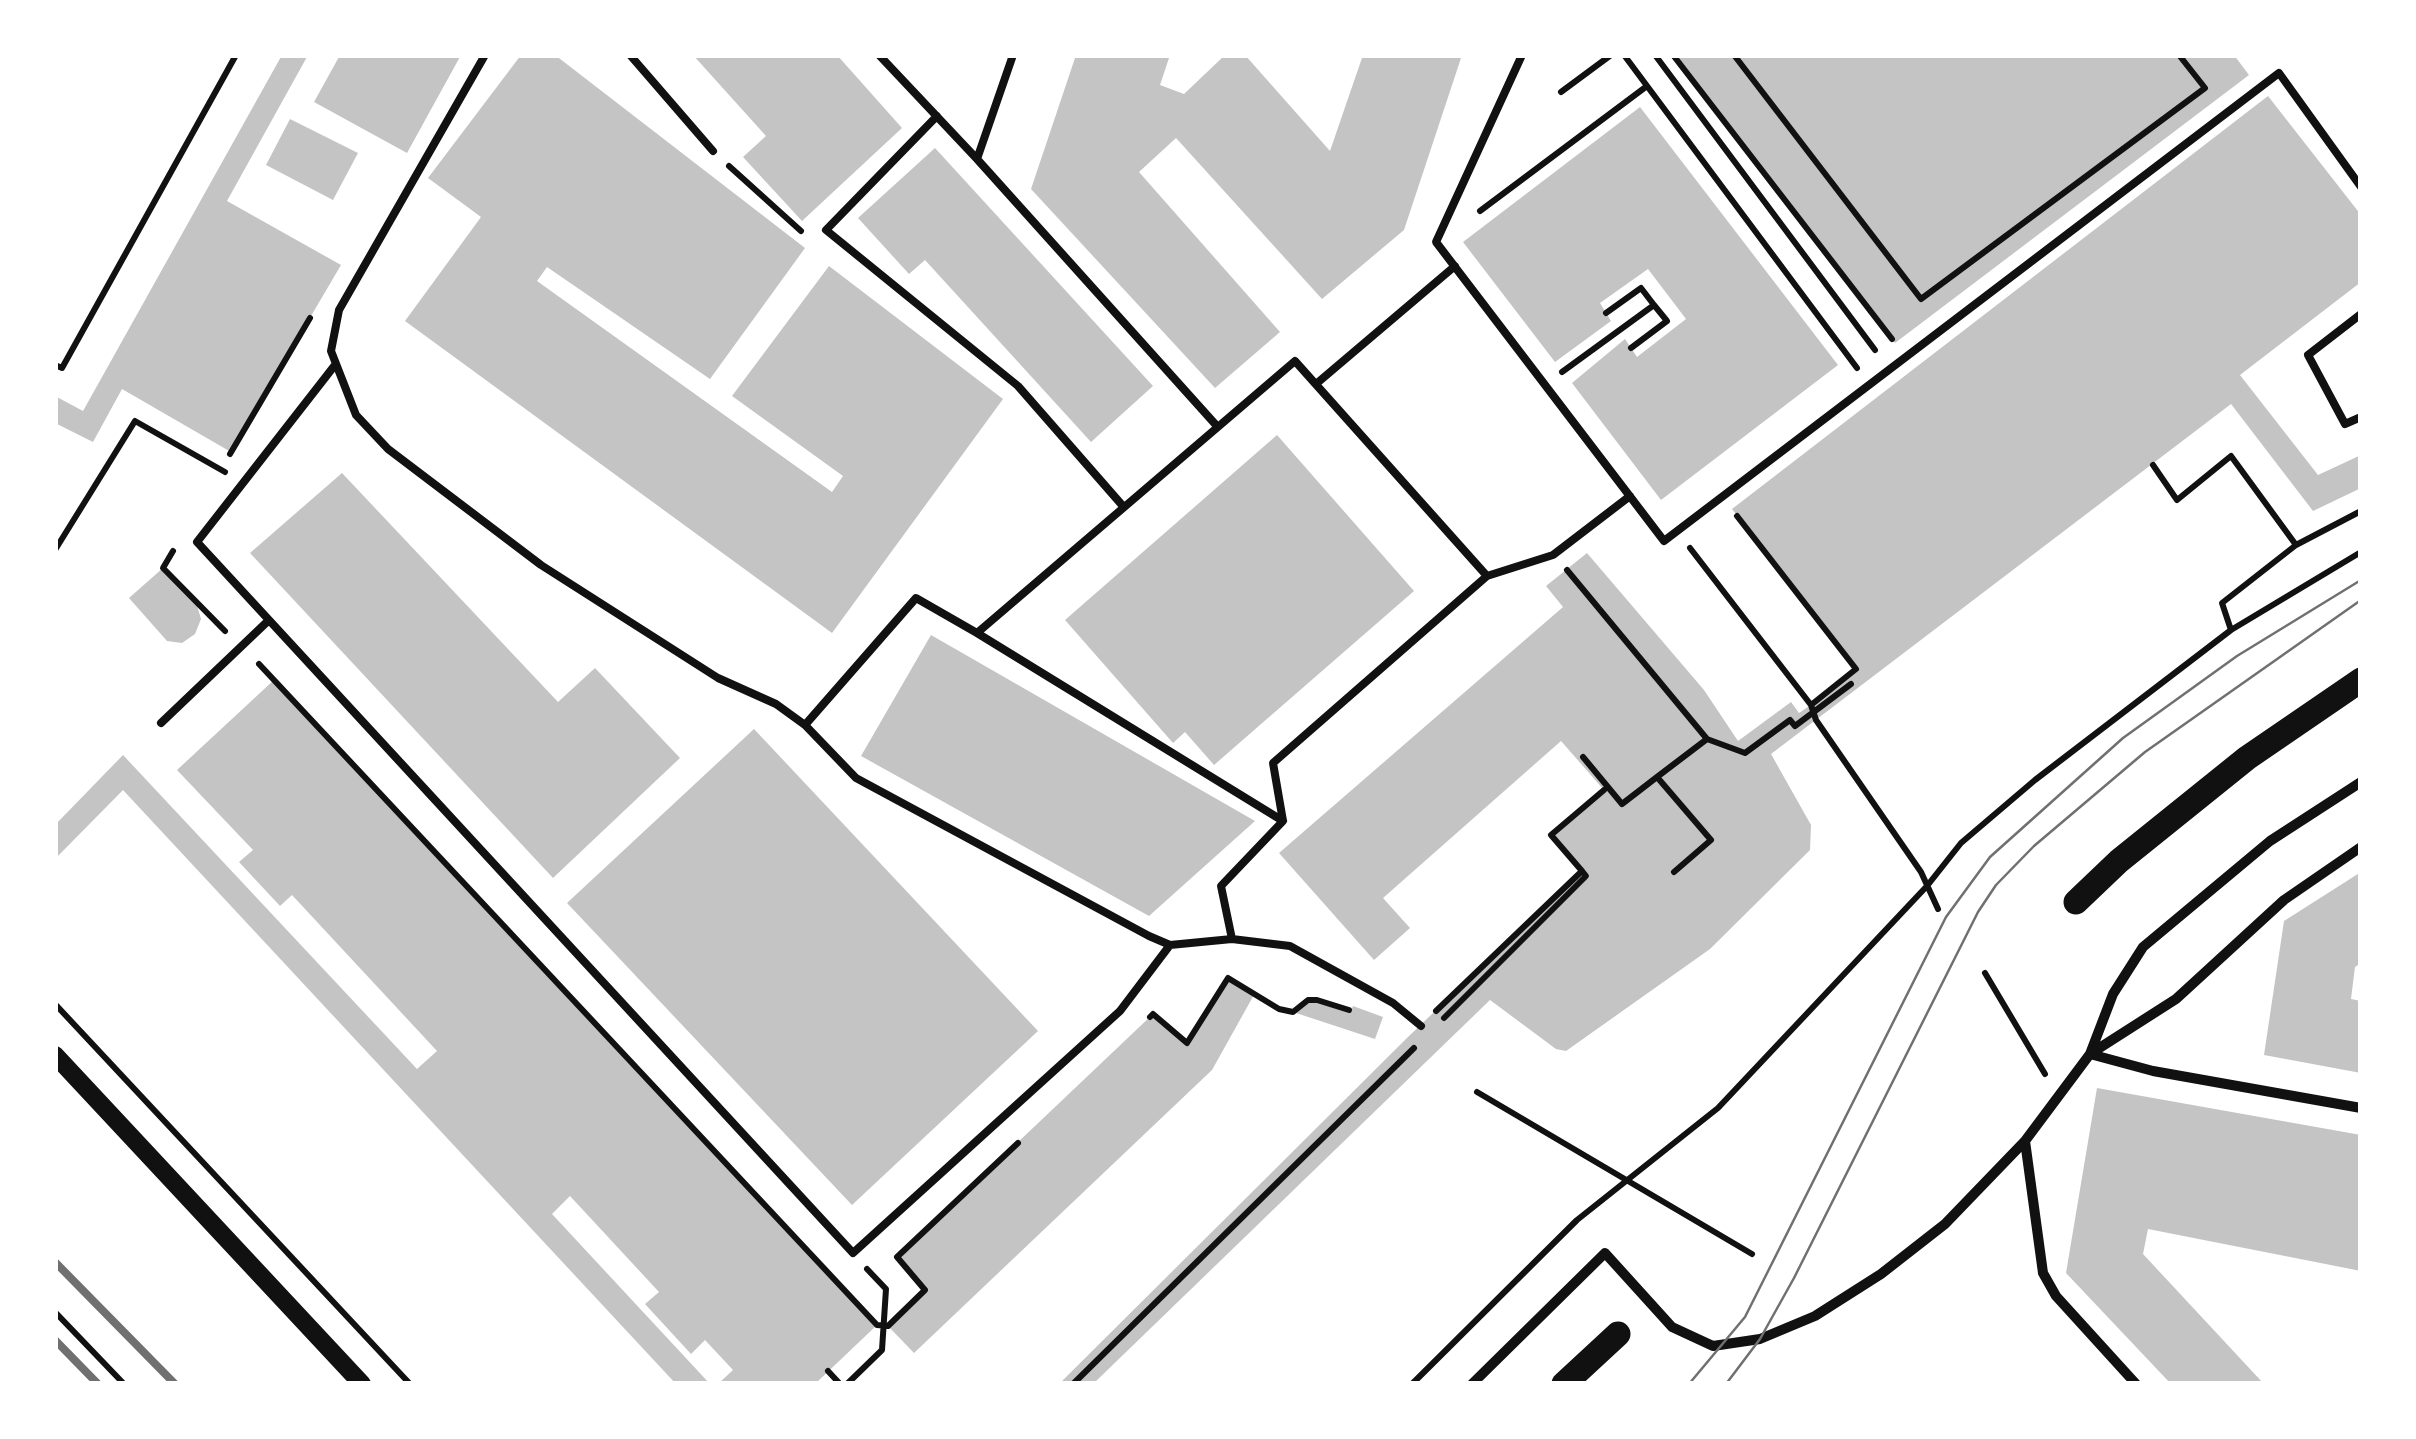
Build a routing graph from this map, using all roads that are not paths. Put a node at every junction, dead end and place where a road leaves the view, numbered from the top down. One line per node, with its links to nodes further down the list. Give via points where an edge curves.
1 (485, 55): 12 (lane, via 340,310 330,351)
2 (630, 55): 7 (lane)
3 (879, 55): 6 (lane)
4 (1013, 55): 8 (lane)
5 (1522, 55): 10 (lane, via 1436,242)
6 (936, 116): 8 (lane); 17 (lane, via 826,230 1018,386)
7 (713, 151)
8 (977, 159): 15 (lane)
9 (2361, 187): 16 (lane, via 2279,73 1678,532 1664,541)
10 (1455, 266): 13 (lane); 16 (lane)
11 (2361, 314): 14 (lane, via 2308,355 2346,424)
12 (335, 366): 19 (lane, via 197,542); 23 (lane, via 356,415 404,460 541,564 718,678)
13 (1316, 384): 15 (lane, via 1295,361); 18 (lane)
14 (2361, 416)
15 (1216, 424): 17 (lane)
16 (1630, 496): 18 (lane, via 1553,555)
17 (1122, 505): 20 (lane)
18 (1487, 576): 25 (lane, via 1273,763)
19 (268, 620): 22 (lane); 29 (lane, via 853,1253 1120,1011)
20 (977, 633): 23 (lane, via 916,598); 25 (lane)
21 (2361, 680): 27 (main road, via 2233,770)
22 (161, 723)
23 (805, 725): 29 (lane, via 856,778)
24 (2361, 782): 31 (street, via 2270,840 2143,947 2113,994)
25 (1283, 821): 28 (lane, via 1222,886)
26 (2361, 847): 31 (street, via 2284,900 2176,999)
27 (2076, 902)
28 (1232, 939): 29 (lane); 30 (lane, via 1290,946 1394,1003)
29 (1170, 944)
30 (1421, 1026)
31 (2090, 1054): 33 (street); 34 (street)
32 (55, 1055): 37 (street)
33 (2361, 1108)
34 (2025, 1141): 38 (street, via 1917,1248 1816,1316 1760,1339 1714,1346 1680,1333 1605,1253); 41 (street, via 2038,1260 2067,1307)
35 (1618, 1334): 36 (main road)
36 (1590, 1359): 39 (main road); 40 (street)
37 (362, 1384)
38 (1472, 1384)
39 (1564, 1384)
40 (1572, 1384)
41 (2136, 1384)

